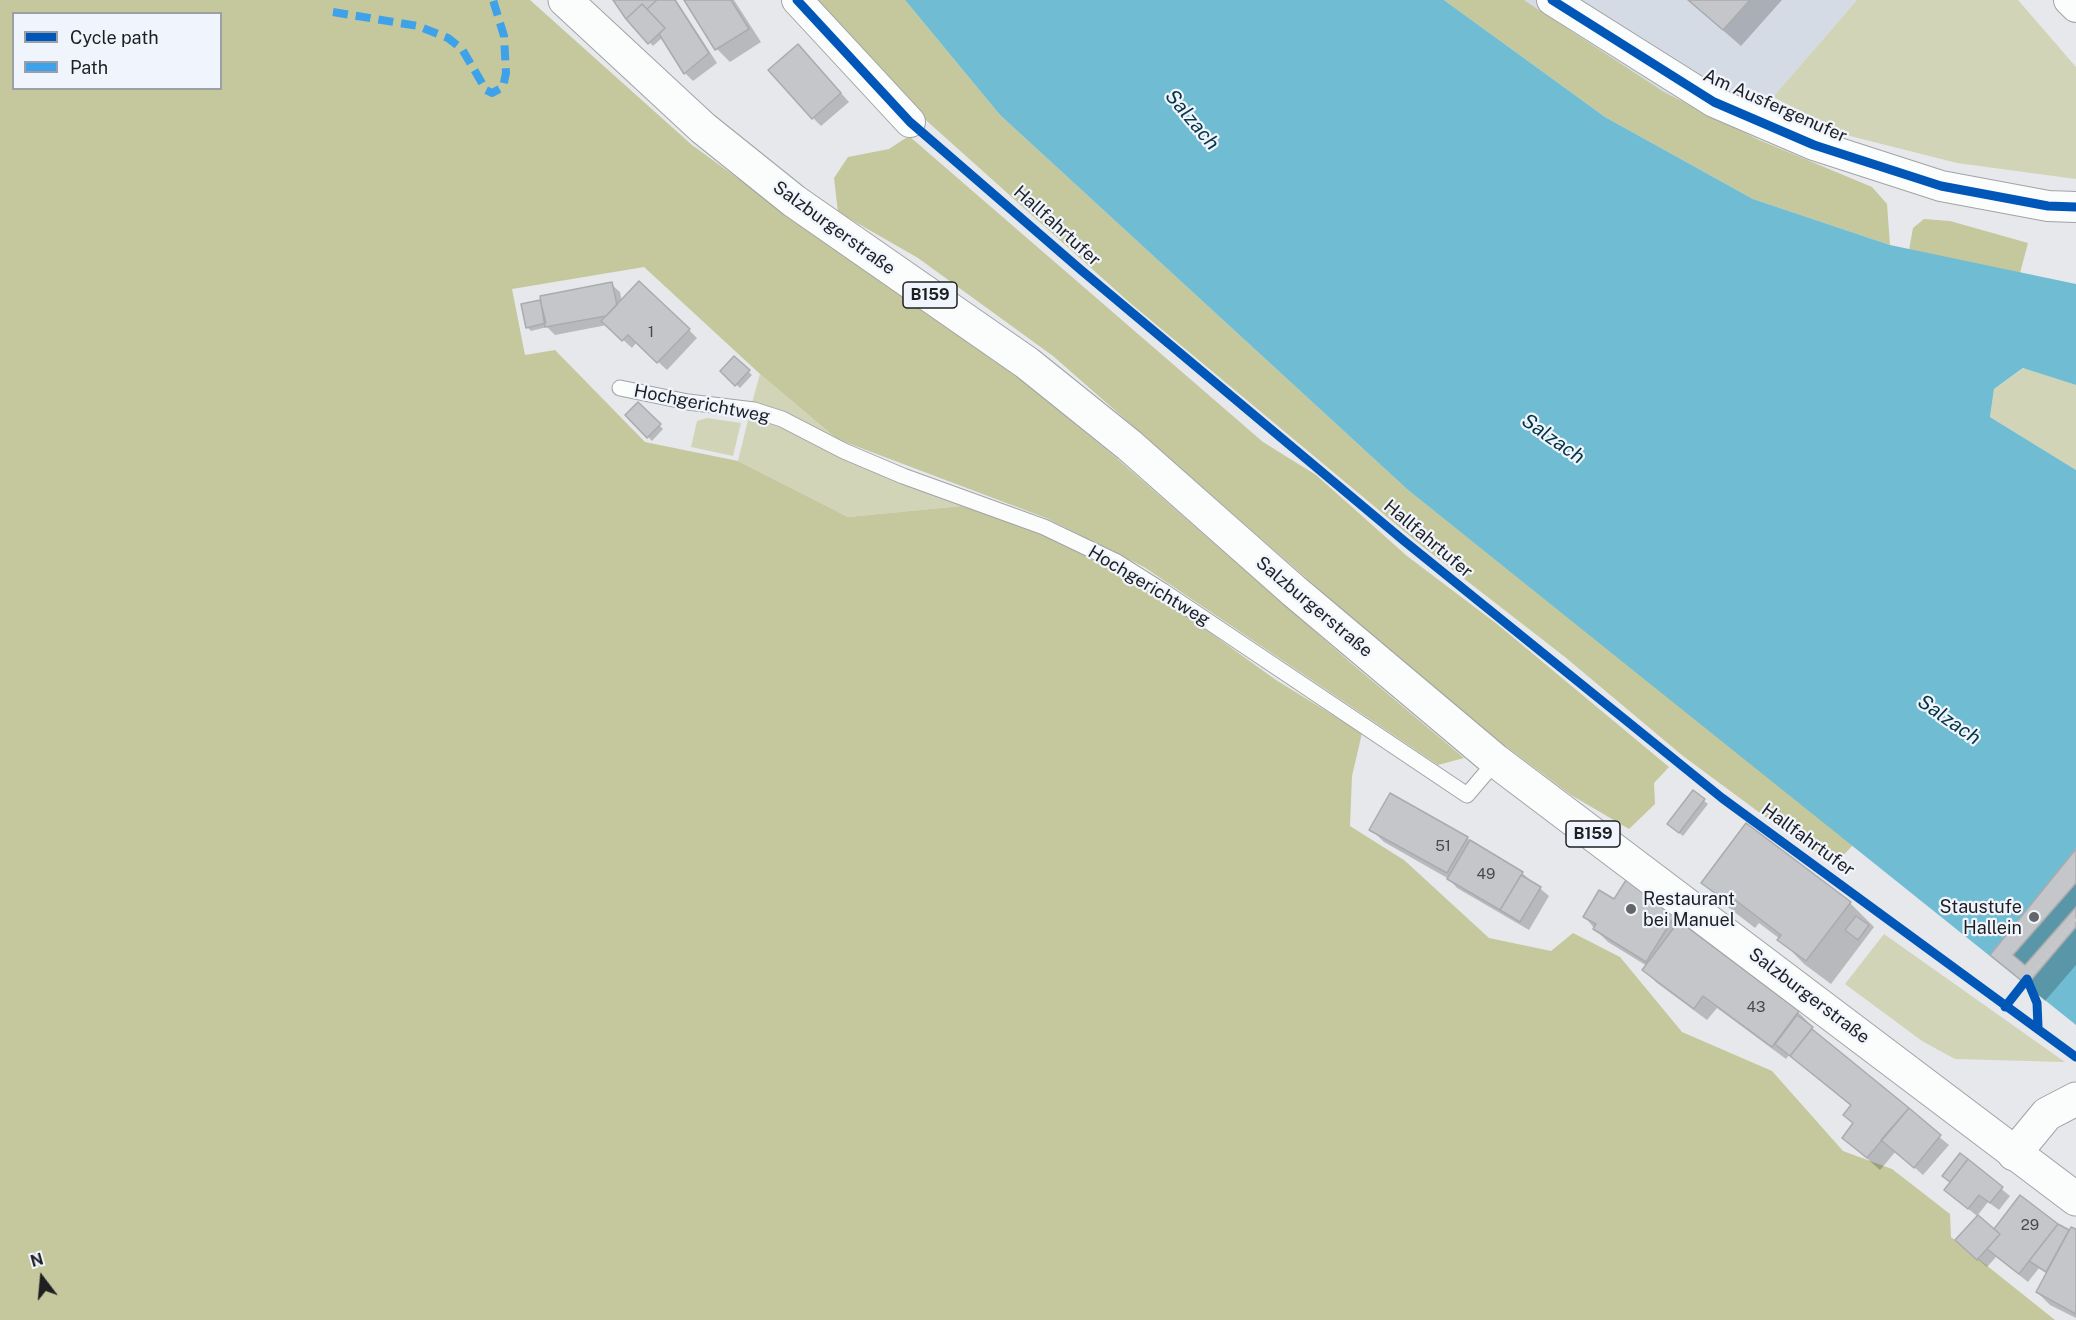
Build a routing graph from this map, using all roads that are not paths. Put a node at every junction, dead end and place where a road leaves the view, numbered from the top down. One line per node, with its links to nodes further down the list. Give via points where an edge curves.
1 (565, 0): 9 (main road, Salzburgerstraße / B159, via 703,128 794,201 1027,363 1129,445)
2 (797, 0): 6 (street)
3 (1552, 0): 7 (street, Am Ausfergenufer, via 1714,102 1814,145 1941,186 2048,206)
4 (2069, 0): 5 (street)
5 (2076, 7)
6 (910, 122)
7 (2076, 207)
8 (620, 388): 9 (lane, Hochgerichtweg, via 754,410 782,419 844,451 1044,527 1117,562 1467,795)
9 (1496, 761): 11 (main road, Salzburgerstraße / B159)
10 (2075, 1100): 11 (main road, via 2047,1114)
11 (2014, 1154): 12 (main road, Salzburgerstraße / B159)
12 (2076, 1199)

